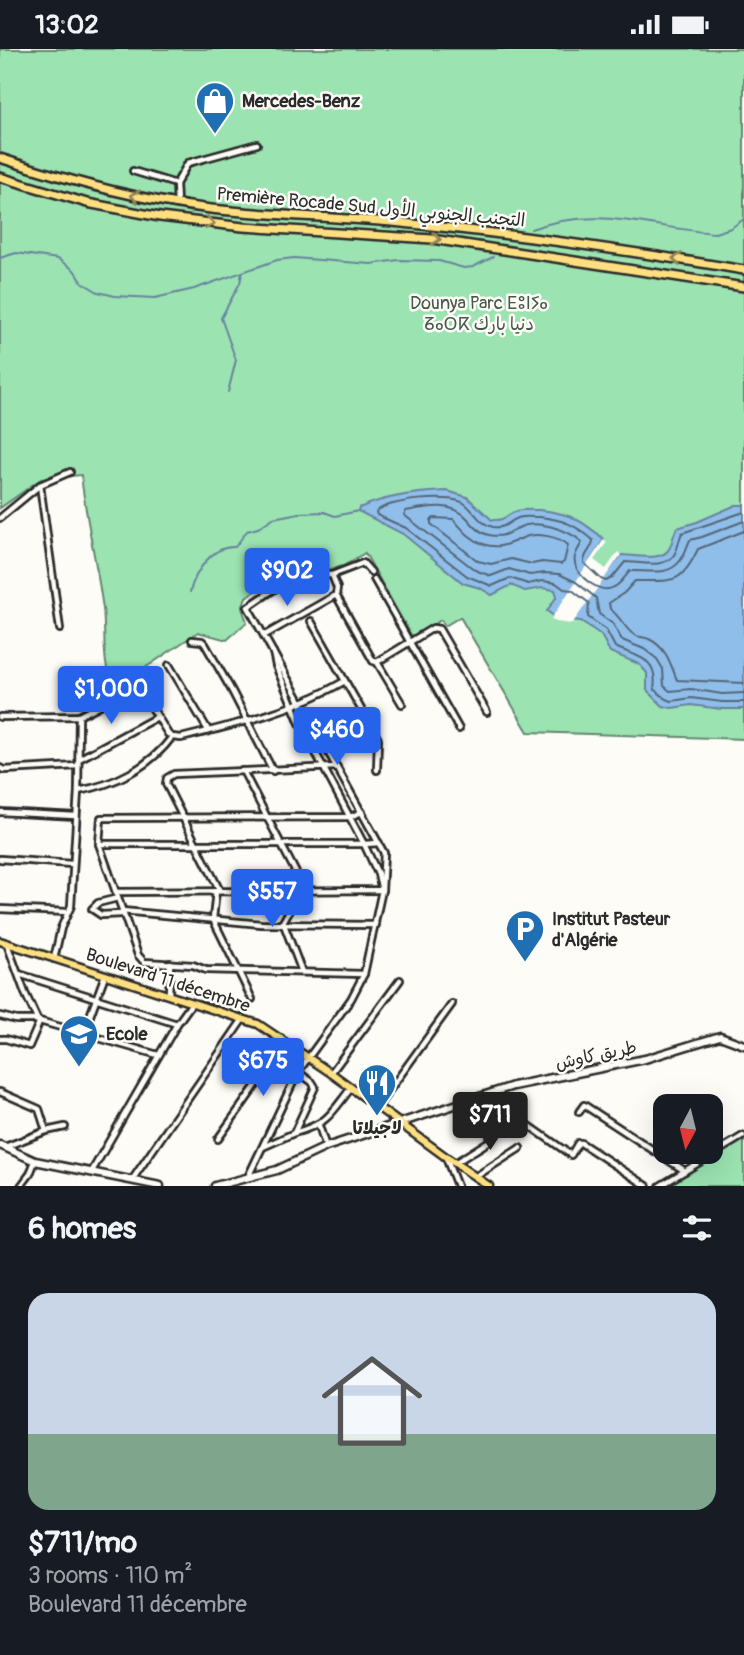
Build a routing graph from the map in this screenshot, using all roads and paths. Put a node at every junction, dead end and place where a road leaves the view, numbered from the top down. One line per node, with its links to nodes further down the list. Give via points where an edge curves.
1 (257, 144): 5 (street, via 188,163)
2 (0, 158): 6 (highway, Première Rocade Sud التجنب الجنوبي الأول, one-way to 2, via 101,189)
3 (133, 171): 5 (street)
4 (0, 177): 8 (highway, Première Rocade Sud التجنب الجنوبي الأول, one-way to 8, via 87,203 160,217 432,239)
5 (176, 184): 6 (street)
6 (177, 204): 7 (highway, Première Rocade Sud التجنب الجنوبي الأول, one-way to 6, via 521,236)
7 (744, 270)
8 (744, 288)
9 (70, 472): 10 (street)
10 (40, 485): 11 (street); 17 (street)
11 (0, 518)
12 (371, 572): 13 (street, via 363,563)
13 (332, 575): 15 (street); 18 (street, via 295,575 249,605)
14 (374, 579): 20 (street)
15 (336, 595): 18 (street); 22 (street)
16 (311, 621): 24 (street)
17 (60, 629)
18 (265, 635): 21 (street)
19 (192, 640): 34 (street, via 205,645)
20 (410, 642): 22 (street); 30 (street, via 439,629); 35 (street)
21 (272, 648): 26 (street); 28 (street)
22 (377, 662): 27 (street)
23 (169, 665): 36 (street)
24 (345, 681): 26 (street); 42 (street, via 378,739)
25 (112, 699): 31 (street)
26 (303, 703): 28 (street); 41 (street)
27 (402, 704)
28 (293, 705): 34 (street); 40 (street)
29 (151, 706): 33 (street)
30 (486, 712)
31 (79, 716): 32 (street); 38 (street)
32 (0, 717)
33 (157, 717): 37 (street); 38 (street)
34 (248, 721): 36 (street); 45 (street)
35 (459, 729)
36 (209, 730): 37 (street)
37 (172, 737): 46 (street, via 148,762 100,788)
38 (79, 759): 39 (street)
39 (78, 766): 43 (street); 46 (street)
40 (323, 767): 41 (street); 45 (street); 50 (street)
41 (337, 767): 48 (street)
42 (377, 770)
43 (1, 771)
44 (243, 771): 45 (street); 51 (street, via 170,775 166,784); 52 (street)
45 (272, 771)
46 (78, 791): 49 (street)
47 (0, 812): 49 (street)
48 (362, 812): 50 (street); 53 (street)
49 (76, 816): 59 (street)
50 (349, 817): 52 (street); 57 (street)
51 (183, 818): 52 (street); 54 (street, via 101,818); 55 (street)
52 (267, 818): 56 (street)
53 (379, 843): 57 (street); 61 (street, via 384,853)
54 (99, 844): 55 (street); 63 (street)
55 (197, 844): 56 (street); 62 (street)
56 (281, 844): 57 (street); 60 (street)
57 (364, 845): 61 (street)
58 (0, 859): 59 (street)
59 (72, 864): 65 (street)
60 (303, 890): 61 (street); 62 (street); 68 (street)
61 (382, 890): 69 (street)
62 (218, 891): 63 (street); 67 (street)
63 (117, 895): 66 (street); 66 (street, via 92,909 97,914)
64 (0, 909): 65 (street)
65 (67, 912): 71 (street)
66 (122, 913): 67 (street); 72 (street, via 141,960)
67 (213, 919): 68 (street); 73 (street)
68 (283, 922): 69 (street); 74 (street)
69 (376, 925): 76 (street)
70 (4, 942): 71 (main road, Boulevard 11 décembre); 75 (street)
71 (54, 959): 77 (main road, Boulevard 11 décembre)
72 (170, 963): 73 (street); 79 (street)
73 (237, 970): 74 (street); 81 (street)
74 (302, 972): 76 (street)
75 (19, 974): 80 (street); 86 (street)
76 (364, 974): 93 (street)
77 (106, 975): 79 (main road, Boulevard 11 décembre); 80 (street)
78 (400, 980): 95 (street)
79 (169, 995): 82 (main road, Boulevard 11 décembre)
80 (96, 999): 87 (street); 88 (street)
81 (252, 999)
82 (193, 1002): 85 (main road, Boulevard 11 décembre); 87 (street)
83 (452, 1004): 98 (street)
84 (0, 1016): 86 (street)
85 (243, 1019): 89 (main road, Boulevard 11 décembre); 120 (street)
86 (36, 1020): 88 (street); 90 (street, via 39,1023 29,1046)
87 (177, 1024): 92 (street)
88 (84, 1032): 92 (street)
89 (281, 1038): 93 (main road, Boulevard 11 décembre); 107 (street, via 257,1084)
90 (0, 1039)
91 (744, 1045): 101 (street, طريق كاوش, via 720,1037 645,1059 513,1086)
92 (158, 1056): 116 (street)
93 (310, 1058): 94 (street); 95 (main road, Boulevard 11 décembre)
94 (298, 1072): 105 (street, via 315,1087); 110 (street)
95 (331, 1073): 96 (main road, Boulevard 11 décembre)
96 (351, 1088): 98 (main road, Boulevard 11 décembre); 102 (street)
97 (0, 1092): 104 (street, via 39,1109)
98 (378, 1106): 101 (main road, Boulevard 11 décembre)
99 (579, 1112): 117 (street, via 584,1105)
100 (524, 1122): 126 (street, via 571,1155 581,1143)
101 (401, 1123): 111 (street, طريق كاوش); 113 (main road, Boulevard 11 décembre)
102 (319, 1126): 105 (street); 111 (street)
103 (65, 1127): 104 (street)
104 (46, 1131): 109 (street)
105 (294, 1133): 110 (street)
106 (743, 1136): 117 (street)
107 (218, 1139)
108 (488, 1142): 115 (street)
109 (3, 1146): 114 (street)
110 (262, 1147): 119 (street)
111 (326, 1147): 119 (street, طريق كاوش)
112 (520, 1148): 118 (street)
113 (446, 1157): 115 (main road, Boulevard 11 décembre); 124 (street)
114 (35, 1161): 116 (street); 121 (street)
115 (454, 1163): 118 (main road, Boulevard 11 décembre)
116 (92, 1171): 120 (street)
117 (685, 1171): 127 (street)
118 (475, 1177): 125 (main road, Boulevard 11 décembre)
119 (247, 1178): 123 (street, طريق كاوش)
120 (132, 1180): 122 (street)
121 (20, 1186)
122 (160, 1186)
123 (215, 1186)
124 (457, 1186)
125 (489, 1186)
126 (647, 1186)
127 (660, 1186)

